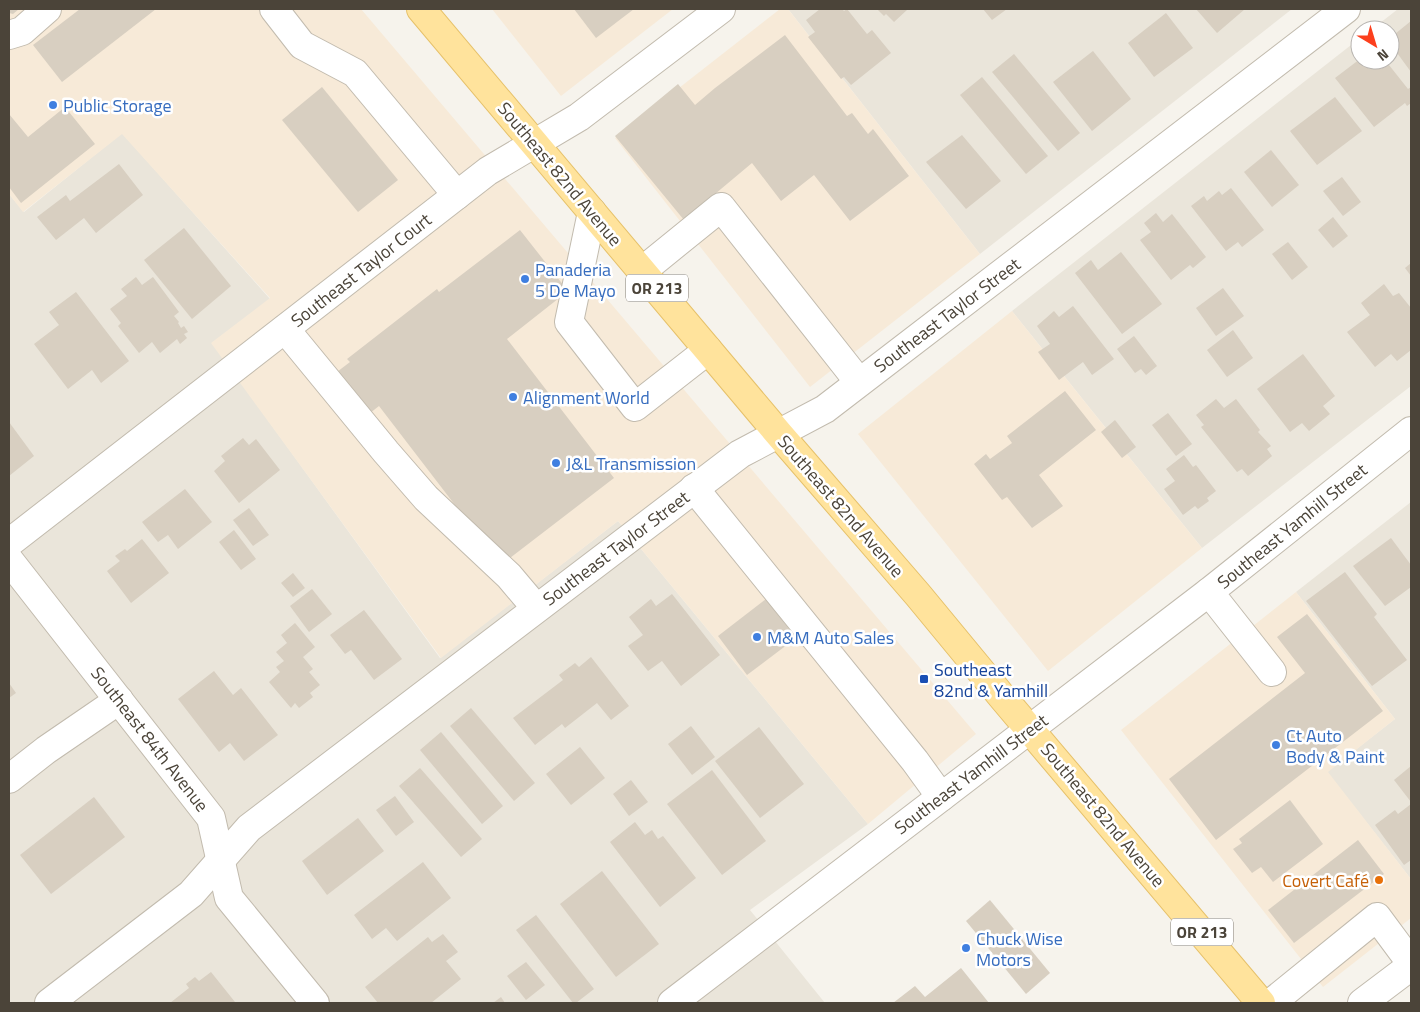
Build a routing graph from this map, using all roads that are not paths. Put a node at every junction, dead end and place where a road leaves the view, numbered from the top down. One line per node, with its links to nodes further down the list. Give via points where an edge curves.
1 (47, 9): 6 (street, via 22,31)
2 (274, 9): 8 (street, via 302,45 355,73)
3 (421, 9): 7 (main road, Southeast 82nd Avenue / OR 213)
4 (721, 9): 7 (street, Southeast Taylor Court, via 579,117)
5 (1346, 9): 13 (street, Southeast Taylor Street)
6 (9, 35)
7 (535, 143): 8 (street, Southeast Taylor Court, via 488,171); 9 (main road, Southeast 82nd Avenue / OR 213)
8 (457, 195): 11 (street, Southeast Taylor Court)
9 (592, 212): 10 (main road, Southeast 82nd Avenue / OR 213); 12 (street, via 569,322 635,407)
10 (642, 271): 12 (main road, Southeast 82nd Avenue / OR 213); 13 (street, via 721,207)
11 (285, 329): 17 (street, Southeast Taylor Court); 20 (street, via 426,498 509,576)
12 (708, 350): 15 (main road, Southeast 82nd Avenue / OR 213)
13 (859, 382): 15 (street, Southeast Taylor Street, via 825,409)
14 (1411, 431): 19 (street, Southeast Yamhill Street)
15 (778, 433): 16 (street, Southeast Taylor Street, via 740,454); 23 (main road, Southeast 82nd Avenue / OR 213)
16 (694, 488): 20 (street, Southeast Taylor Street); 25 (street)
17 (9, 543)
18 (9, 560): 22 (street, Southeast 84th Avenue)
19 (1209, 592): 21 (street); 23 (street, Southeast Yamhill Street)
20 (536, 608): 26 (street, Southeast Taylor Street, via 249,828)
21 (1272, 672)
22 (119, 700): 24 (street); 26 (street, Southeast 84th Avenue, via 212,818)
23 (1030, 729): 25 (street, Southeast Yamhill Street); 32 (main road, Southeast 82nd Avenue / OR 213)
24 (9, 779)
25 (941, 797): 31 (street, Southeast Yamhill Street)
26 (220, 860): 29 (street, Southeast Taylor Street, via 191,894); 30 (street, Southeast 84th Avenue, via 229,898)
27 (1411, 964): 28 (street); 33 (street, via 1377,917)
28 (1378, 999)
29 (49, 1003)
30 (315, 1003)
31 (672, 1003)
32 (1261, 1003)
33 (1271, 1003)

